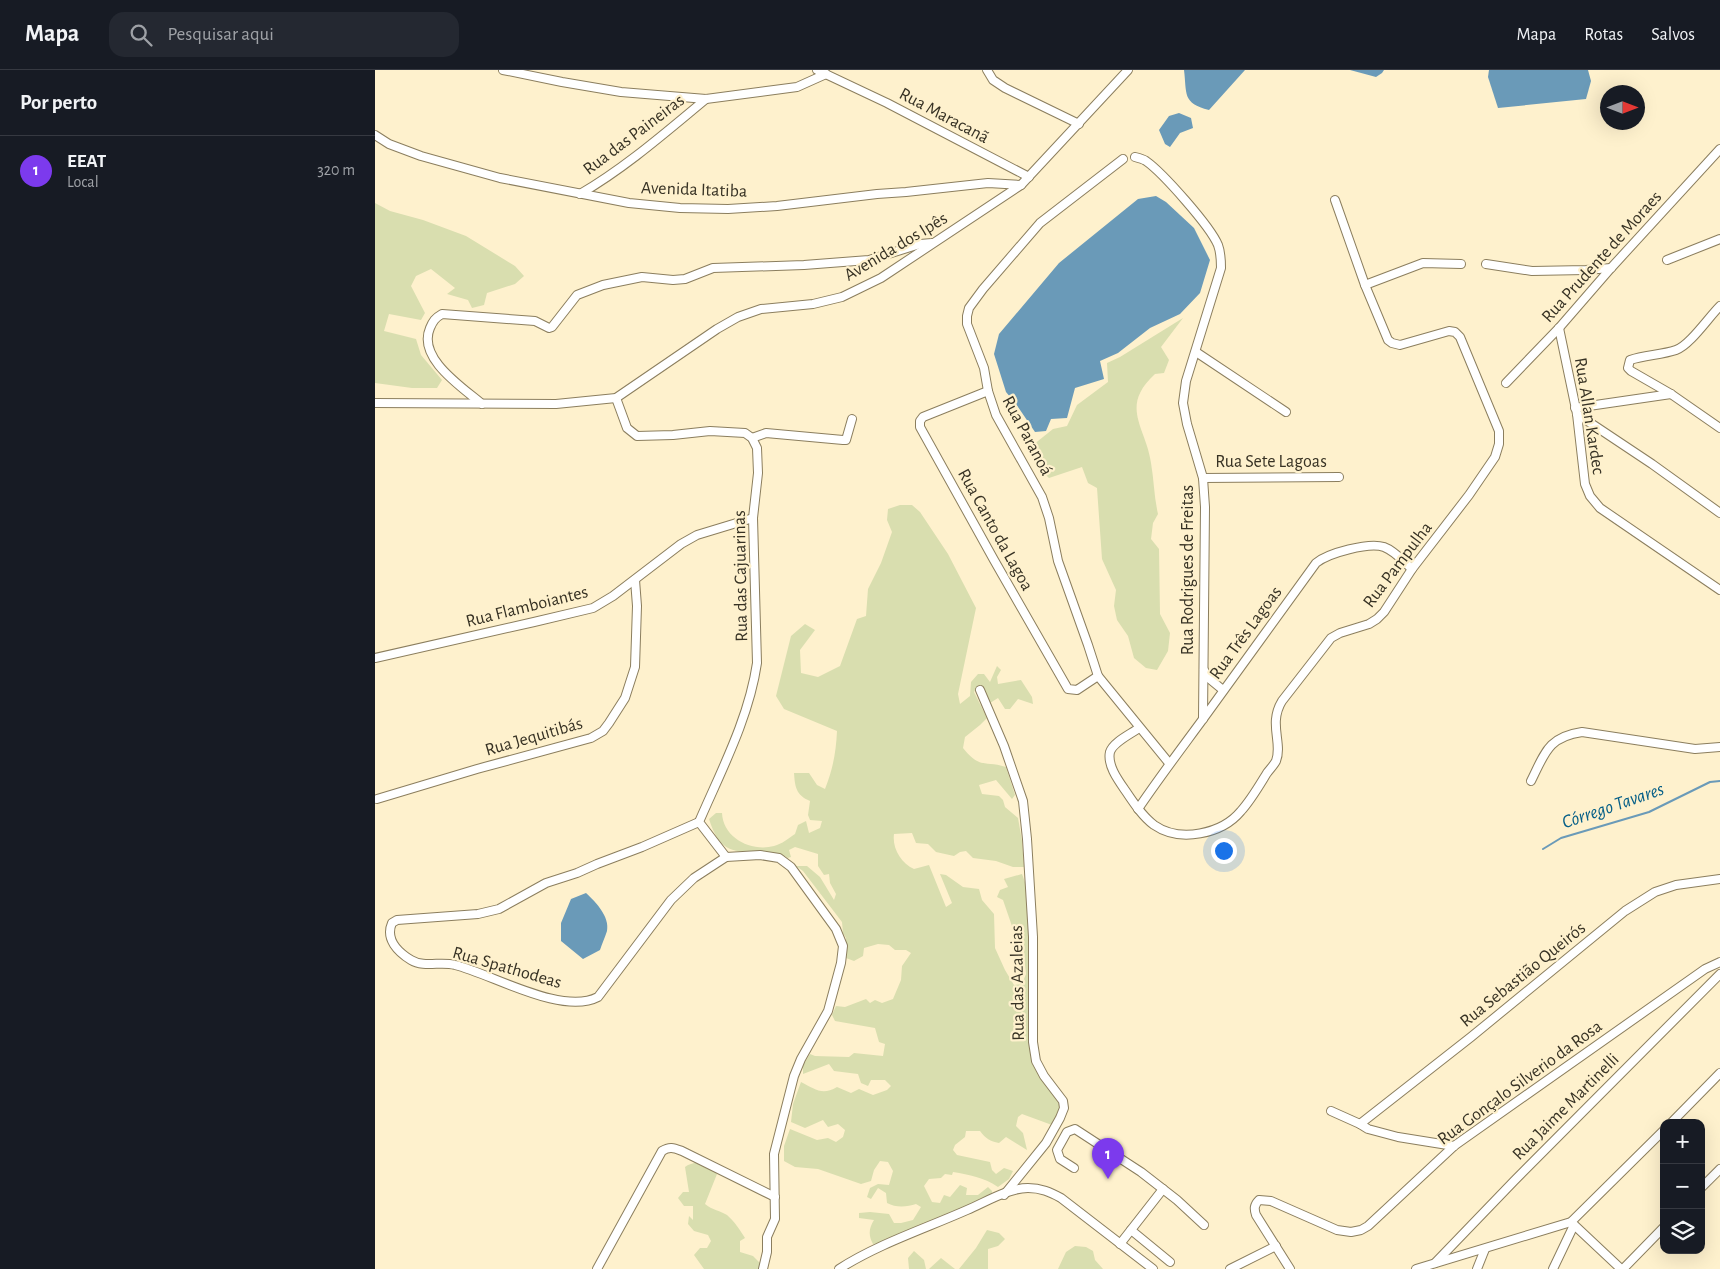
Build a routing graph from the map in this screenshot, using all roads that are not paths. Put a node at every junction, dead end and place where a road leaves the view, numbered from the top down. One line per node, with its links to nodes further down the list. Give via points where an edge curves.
1 (503, 70): 6 (street, via 621,92)
2 (817, 70): 5 (street, Rua Maracanã)
3 (987, 70): 7 (street, via 993,80 1005,88)
4 (1128, 70): 7 (street, Avenida dos Ipês)
5 (826, 74): 6 (street, via 797,87); 12 (street, Rua Maracanã)
6 (706, 99): 14 (street, Rua das Paineiras, via 668,131)
7 (1079, 124): 12 (street, Avenida dos Ipês)
8 (375, 135): 14 (street, Avenida Itatiba, via 421,156 500,178)
9 (1720, 149): 21 (street, Rua Prudente de Moraes)
10 (1135, 157): 27 (street, Rua Rodrigues de Freitas, via 1145,161 1163,177 1191,208 1209,229 1221,254 1221,268)
11 (1123, 159): 29 (street, Rua Paranoá, via 1040,224 969,308 967,324 984,368)
12 (1029, 178): 13 (street, Avenida dos Ipês)
13 (1021, 186): 14 (street, Avenida Itatiba, via 1004,183 965,185 728,209 680,208); 17 (street, Avenida dos Ipês)
14 (579, 194)
15 (1335, 200): 22 (street, Rua Pampulha)
16 (1720, 239): 18 (street)
17 (935, 242): 31 (street, Avenida dos Ipês, via 881,278 842,297 761,310 738,317); 33 (street, via 869,260 713,268 685,279 642,277 603,285 577,295 552,327 535,321 442,314 434,318 427,335 433,360)
18 (1667, 260)
19 (1461, 264): 22 (street, via 1423,263)
20 (1486, 264): 21 (street, via 1532,271)
21 (1611, 268): 26 (street, Rua Prudente de Moraes)
22 (1365, 285): 43 (street, Rua Pampulha, via 1392,343 1400,345 1449,331 1460,337 1499,431 1495,457)
23 (1720, 306): 25 (street)
24 (1720, 314): 25 (street)
25 (1706, 320): 30 (street, via 1681,347 1630,360 1628,368 1631,371)
26 (1559, 328): 28 (street, Rua Prudente de Moraes); 34 (street, Rua Allan Kardec)
27 (1196, 352): 35 (street); 40 (street, Rua Rodrigues de Freitas, via 1186,381 1183,403)
28 (1506, 383)
29 (988, 391): 48 (street, Rua Paranoá, via 996,415 1042,497 1057,561); 48 (street, Rua Canto da Lagoa, via 923,416 920,427 1068,688 1077,690)
30 (1671, 394): 34 (street); 37 (street)
31 (616, 398): 33 (street, via 557,404); 38 (street, via 627,428 637,436 710,431 745,432)
32 (375, 403): 33 (street)
33 (482, 404)
34 (1576, 411): 41 (street); 45 (street, Rua Allan Kardec, via 1585,484 1590,496 1600,508)
35 (1286, 412)
36 (852, 419): 38 (street, via 846,440 765,433)
37 (1720, 428)
38 (752, 438): 42 (street, Rua das Cajuarinas, via 757,448 758,473)
39 (1339, 477): 40 (street, Rua Sete Lagoas)
40 (1203, 478): 47 (street, Rua Rodrigues de Freitas)
41 (1720, 513)
42 (753, 518): 44 (street, Rua Flamboiantes, via 697,535); 58 (street, Rua das Cajuarinas, via 757,663 753,686 732,747)
43 (1412, 570): 50 (street, Rua Três Lagoas, via 1391,550 1383,547 1323,557 1315,563); 57 (street, Rua Pampulha, via 1377,619 1331,638 1282,701 1276,710 1276,761 1241,812 1218,829 1188,835 1154,825)
44 (635, 580): 46 (street, Rua Flamboiantes, via 593,608); 56 (street, Rua Jequitibás, via 635,667 625,698 603,730 591,738)
45 (1720, 590)
46 (375, 658)
47 (1203, 666): 50 (street, Rua Rodrigues de Freitas, via 1206,676); 51 (street, Rua Rodrigues de Freitas)
48 (1098, 676): 52 (street, Rua Paranoá)
49 (980, 690): 74 (street, Rua das Azaleias, via 1023,801 1033,937 1033,1042 1036,1061 1063,1101 1064,1108 1046,1143)
50 (1223, 690): 51 (street, Rua Três Lagoas)
51 (1203, 719): 54 (street, Rua Três Lagoas)
52 (1139, 728): 54 (street, Rua Paranoá); 57 (street, Rua Pampulha, via 1116,744 1110,758 1120,784)
53 (1720, 747): 55 (street, via 1695,749 1582,732 1568,734 1556,739)
54 (1169, 763): 57 (street, Rua Três Lagoas)
55 (1531, 781)
56 (377, 799)
57 (1138, 809)
58 (699, 822): 59 (street); 59 (street, Rua Spathodeas, via 642,848 546,883 499,908 478,914 397,920 389,929 390,937 396,948 412,961 455,965 538,995 561,1000 591,1000 671,900 694,878)
59 (726, 857): 75 (street, via 760,855 779,858 791,867 836,929 843,946 828,1011 794,1076 774,1154)
60 (1720, 880): 67 (street, Rua Sebastião Queirós, via 1676,885 1655,892 1625,911)
61 (1720, 962): 62 (street, Rua Gonçalo Silverio da Rosa)
62 (1705, 969): 63 (street); 69 (street, Rua Gonçalo Silverio da Rosa)
63 (1718, 977): 84 (street, Rua Jaime Martinelli)
64 (1720, 1073): 66 (street)
65 (1331, 1111): 67 (street)
66 (1675, 1119)
67 (1360, 1124): 69 (street, via 1368,1130)
68 (1660, 1134): 76 (street)
69 (1454, 1146): 81 (street, Rua Gonçalo Silverio da Rosa, via 1361,1230 1337,1230 1271,1201 1259,1200 1254,1208 1256,1215)
70 (1074, 1168): 73 (street, via 1057,1156 1057,1150 1067,1132 1075,1129)
71 (1720, 1169): 72 (street)
72 (1705, 1184)
73 (1163, 1189): 77 (street); 78 (street)
74 (1004, 1194): 80 (street, via 1027,1188 1047,1191 1061,1198); 87 (street, Rua das Azaleias, via 881,1246)
75 (775, 1197): 85 (street, via 674,1147 668,1147 662,1150); 86 (street, via 775,1219 767,1237)
76 (1572, 1224): 82 (street); 93 (street); 94 (street)
77 (1204, 1225)
78 (1131, 1230): 80 (street); 83 (street)
79 (1660, 1231): 94 (street)
80 (1120, 1244): 88 (street)
81 (1276, 1246): 89 (street); 90 (street)
82 (1485, 1249): 84 (street); 92 (street)
83 (1170, 1262)
84 (1435, 1263): 91 (street)
85 (597, 1269)
86 (763, 1269)
87 (839, 1269)
88 (1153, 1269)
89 (1230, 1269)
90 (1290, 1269)
91 (1416, 1269)
92 (1477, 1269)
93 (1553, 1269)
94 (1622, 1269)

